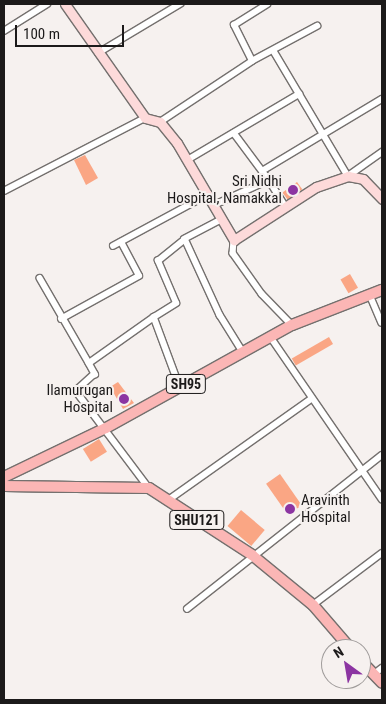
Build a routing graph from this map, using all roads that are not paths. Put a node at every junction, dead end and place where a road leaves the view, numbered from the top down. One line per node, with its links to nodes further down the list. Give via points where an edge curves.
1 (47, 4): 6 (street)
2 (65, 4): 7 (street)
3 (180, 4): 7 (street)
4 (267, 4): 9 (street, via 234,25)
5 (317, 26): 8 (street)
6 (4, 31)
7 (98, 53): 12 (street)
8 (275, 53): 9 (street); 10 (street)
9 (252, 61): 13 (street)
10 (299, 94): 14 (street); 15 (street)
11 (382, 99): 15 (street)
12 (145, 118): 13 (street); 21 (street)
13 (160, 122): 17 (street)
14 (234, 132): 17 (street); 18 (street)
15 (327, 135): 18 (street); 19 (street)
16 (382, 152): 19 (street)
17 (189, 159): 22 (street)
18 (262, 171): 20 (street)
19 (348, 176): 23 (street, via 363,179); 25 (street, via 316,187)
20 (269, 180): 24 (street); 25 (street)
21 (4, 191)
22 (209, 194): 24 (street); 29 (street)
23 (381, 195)
24 (214, 205): 26 (street)
25 (286, 207): 28 (street)
26 (221, 220): 27 (street); 28 (street)
27 (185, 239): 35 (street, via 158,260 176,303); 40 (street, via 220,315)
28 (234, 240): 38 (street, via 232,253 262,294)
29 (121, 242): 30 (street); 36 (street, via 139,276)
30 (113, 246)
31 (40, 278): 36 (street)
32 (382, 290): 33 (main road, SH95)
33 (370, 295): 34 (street); 38 (main road, SH95)
34 (380, 316): 37 (street)
35 (154, 317): 41 (street); 42 (street)
36 (61, 319): 41 (street)
37 (382, 323)
38 (292, 325): 39 (main road, SH95)
39 (270, 336): 40 (main road, SH95); 43 (street)
40 (243, 352): 42 (main road, SH95)
41 (89, 363): 44 (street, via 96,374 76,391)
42 (180, 387): 44 (main road, SH95)
43 (311, 399): 46 (street); 51 (street)
44 (106, 428): 47 (main road, SH95); 49 (street)
45 (382, 455): 46 (street)
46 (362, 469): 50 (street); 53 (street)
47 (4, 477)
48 (4, 486): 49 (main road)
49 (149, 488): 51 (main road, SHU121)
50 (382, 499)
51 (167, 501): 53 (main road, SHU121)
52 (382, 552): 54 (street)
53 (252, 555): 54 (main road, SHU121); 55 (street)
54 (313, 605): 56 (main road, SHU121)
55 (187, 609)
56 (342, 639)
57 (382, 668): 59 (street)
58 (371, 673): 59 (main road)
59 (373, 675): 60 (main road)
60 (382, 683)

